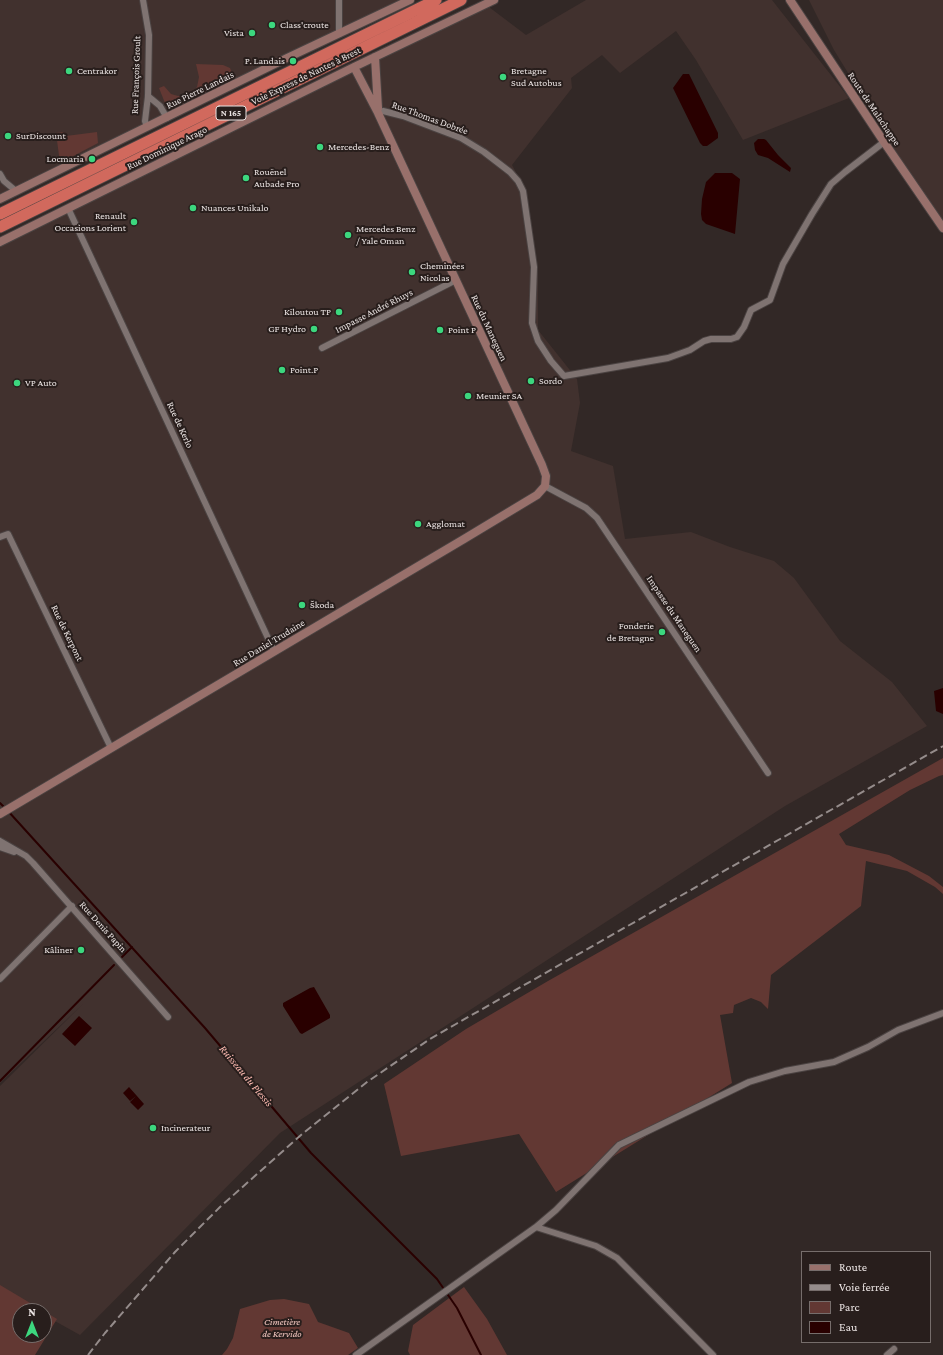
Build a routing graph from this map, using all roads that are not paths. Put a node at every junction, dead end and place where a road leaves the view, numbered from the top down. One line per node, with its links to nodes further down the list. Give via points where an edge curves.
1 (143, 0): 11 (street, Rue François Groult, via 149,35)
2 (339, 0): 8 (street)
3 (410, 0): 8 (street, Rue Pierre Landais)
4 (436, 0): 20 (highway, Voie Express de Nantes à Brest / N 165)
5 (461, 0): 21 (highway, Voie Express de Nantes à Brest / N 165)
6 (494, 0): 9 (street, Rue Dominique Arago)
7 (790, 0): 15 (street, Route de Malachappe)
8 (339, 34): 13 (street, Rue Pierre Landais)
9 (375, 57): 10 (street, Rue Dominique Arago); 12 (street, Rue du Maneguen)
10 (354, 67): 12 (street, Rue du Maneguen); 19 (street, Rue Dominique Arago)
11 (148, 96): 13 (street, via 160,106); 14 (street, Rue François Groult)
12 (378, 113): 15 (street, Rue Thomas Dobrée, via 383,111 403,116 461,138 493,158 518,181 523,191 534,267 532,323 538,341 564,376 668,358 690,350 704,341 737,337 751,310 770,300 783,264 832,184); 24 (street, Rue du Maneguen)
13 (167, 118): 14 (street, Rue Pierre Landais)
14 (146, 127): 17 (street, Rue Pierre Landais)
15 (884, 142): 22 (street, Route de Malachappe)
16 (0, 174): 17 (street)
17 (16, 191): 18 (street, Rue Pierre Landais)
18 (0, 199)
19 (68, 208): 23 (street, Rue Dominique Arago); 28 (street, Rue de Kerlo)
20 (0, 214)
21 (0, 227)
22 (943, 228)
23 (0, 242)
24 (456, 280): 25 (street, Impasse André Rhuys); 26 (street, Rue du Maneguen, via 542,465 546,476)
25 (322, 348)
26 (545, 486): 28 (street, Rue Daniel Trudaine, via 537,495); 30 (street, Impasse du Maneguen, via 586,508 598,518)
27 (0, 537): 29 (street, Rue de Kerpont, via 8,534)
28 (274, 652): 29 (street, Rue Daniel Trudaine)
29 (112, 748): 31 (street, Rue Daniel Trudaine)
30 (768, 773)
31 (0, 814)
32 (0, 841): 34 (street, Rue Denis Papin)
33 (0, 847): 34 (street, Rue Denis Papin)
34 (21, 853): 35 (street, Rue Denis Papin, via 34,863)
35 (72, 906): 36 (street); 38 (street, Rue Denis Papin)
36 (0, 979)
37 (943, 1013): 39 (street, via 898,1030 834,1062 785,1071 749,1082 618,1145 556,1210)
38 (168, 1017)
39 (536, 1227): 41 (street); 42 (street, via 596,1246 617,1258)
40 (894, 1349): 43 (street)
41 (356, 1355)
42 (713, 1355)
43 (887, 1355)

